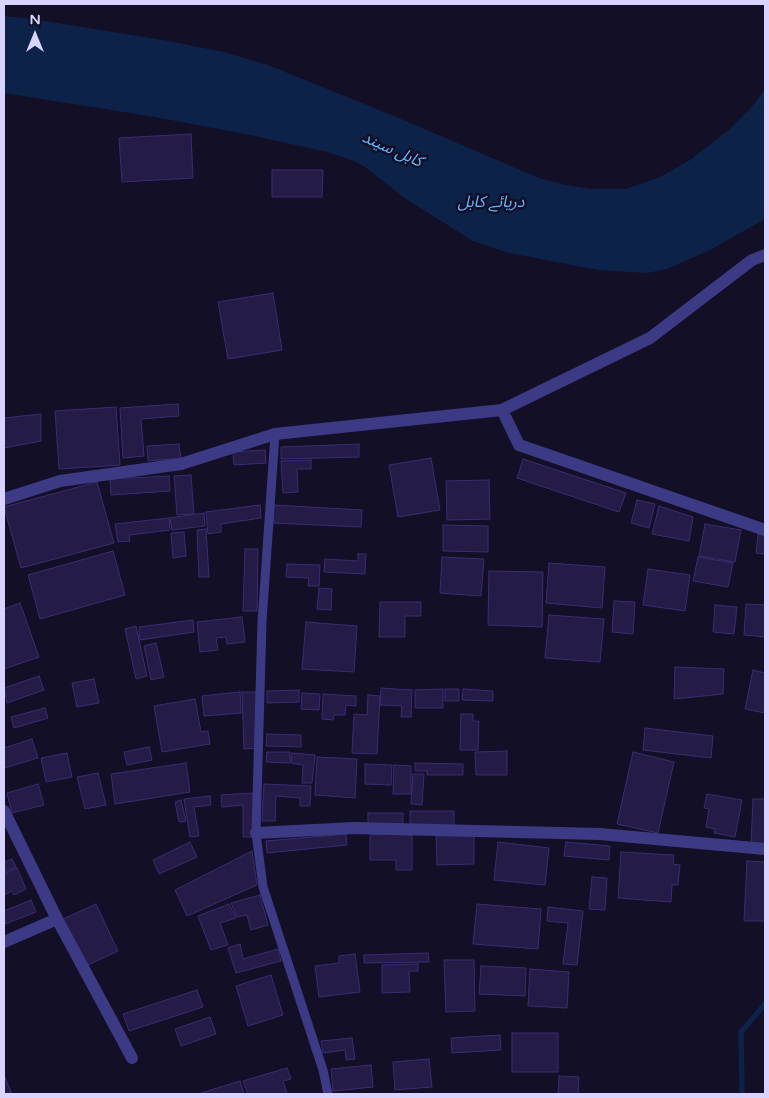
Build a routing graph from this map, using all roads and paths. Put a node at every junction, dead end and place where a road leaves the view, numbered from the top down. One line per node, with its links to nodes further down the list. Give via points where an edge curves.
1 (765, 255): 2 (street, via 752,260 650,338)
2 (502, 410): 3 (street); 5 (street, via 519,445)
3 (274, 434): 4 (street, via 182,464 60,481); 7 (lane, via 262,622)
4 (4, 499)
5 (765, 530)
6 (4, 811): 9 (street)
7 (256, 833): 8 (street, via 354,828 600,834); 12 (lane, via 263,887)
8 (765, 849)
9 (57, 919): 10 (street); 11 (street)
10 (4, 942)
11 (132, 1058)
12 (328, 1094)

